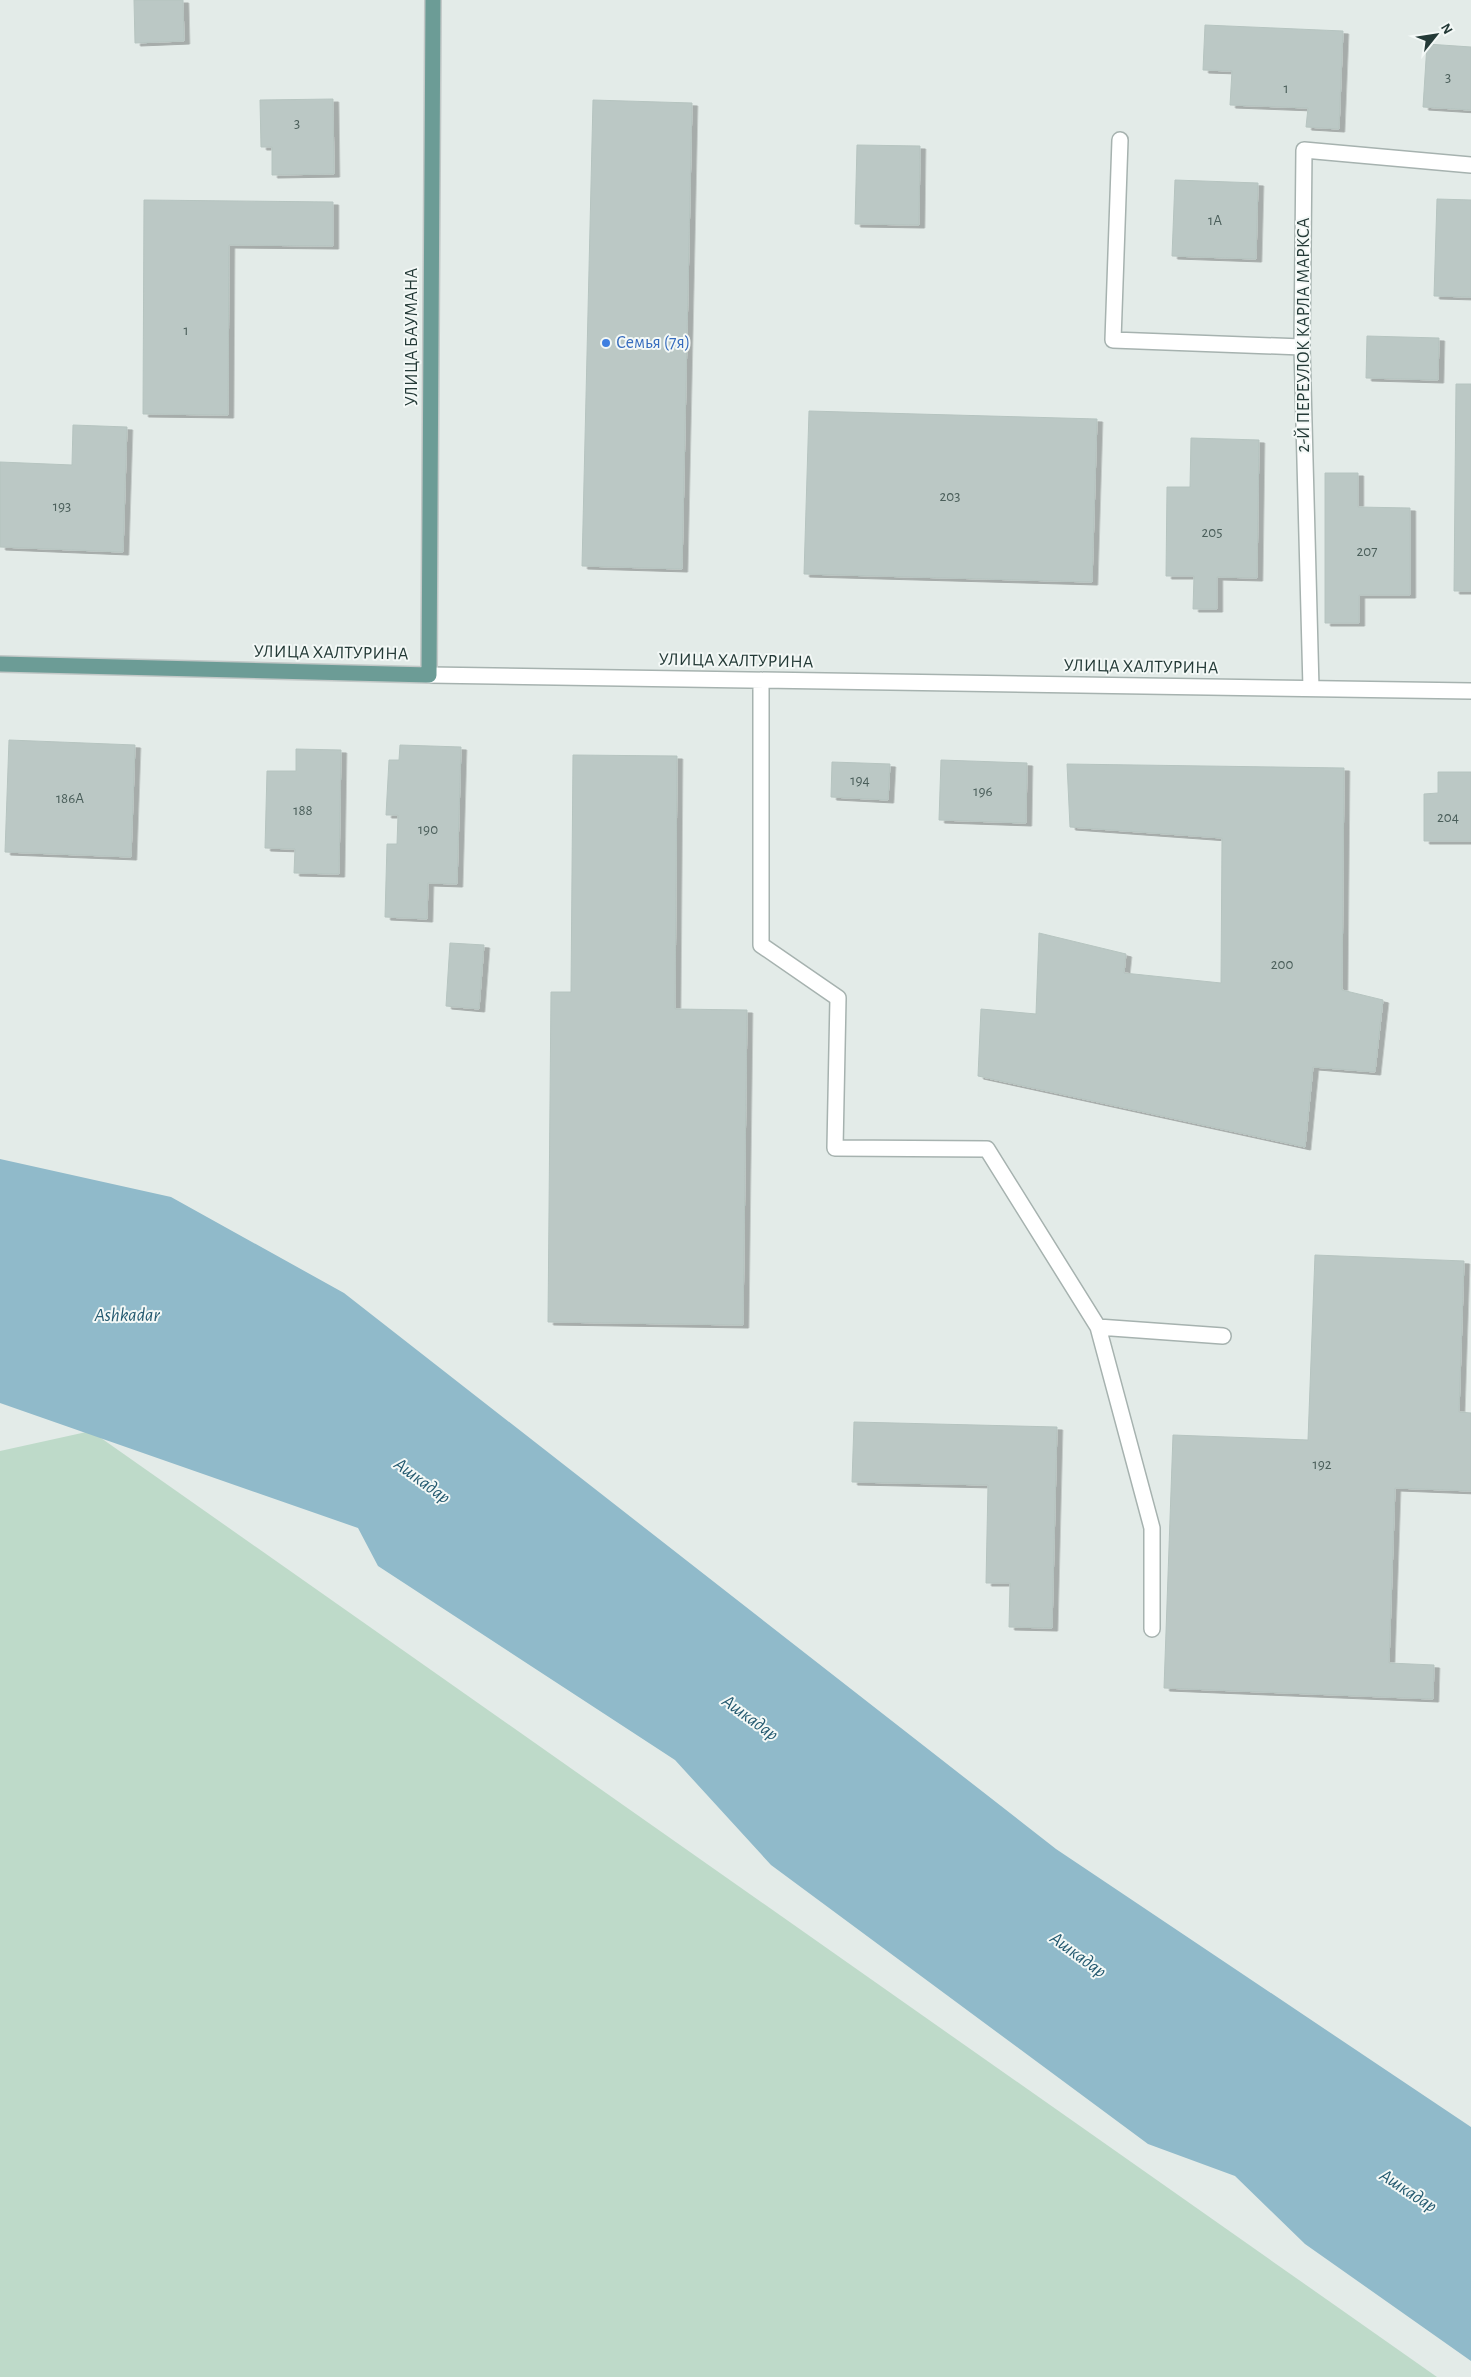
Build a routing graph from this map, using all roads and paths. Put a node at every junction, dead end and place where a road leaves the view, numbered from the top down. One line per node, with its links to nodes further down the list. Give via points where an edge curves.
1 (434, 0): 6 (main road, УЛИЦА БАУМАНА)
2 (1120, 140): 4 (street, via 1113,340)
3 (1471, 166): 4 (street, 2-Й ПЕРЕУЛОК КАРЛА МАРКСА, via 1304,150)
4 (1302, 347): 8 (street, 2-Й ПЕРЕУЛОК КАРЛА МАРКСА)
5 (0, 664): 6 (main road, УЛИЦА ХАЛТУРИНА)
6 (428, 674): 7 (street, УЛИЦА ХАЛТУРИНА)
7 (761, 680): 8 (street, УЛИЦА ХАЛТУРИНА); 10 (street, via 761,945 838,998 835,1148 987,1149)
8 (1311, 688): 9 (street, УЛИЦА ХАЛТУРИНА)
9 (1471, 691)
10 (1098, 1326): 11 (street); 12 (street, via 1152,1528)
11 (1223, 1336)
12 (1152, 1629)

